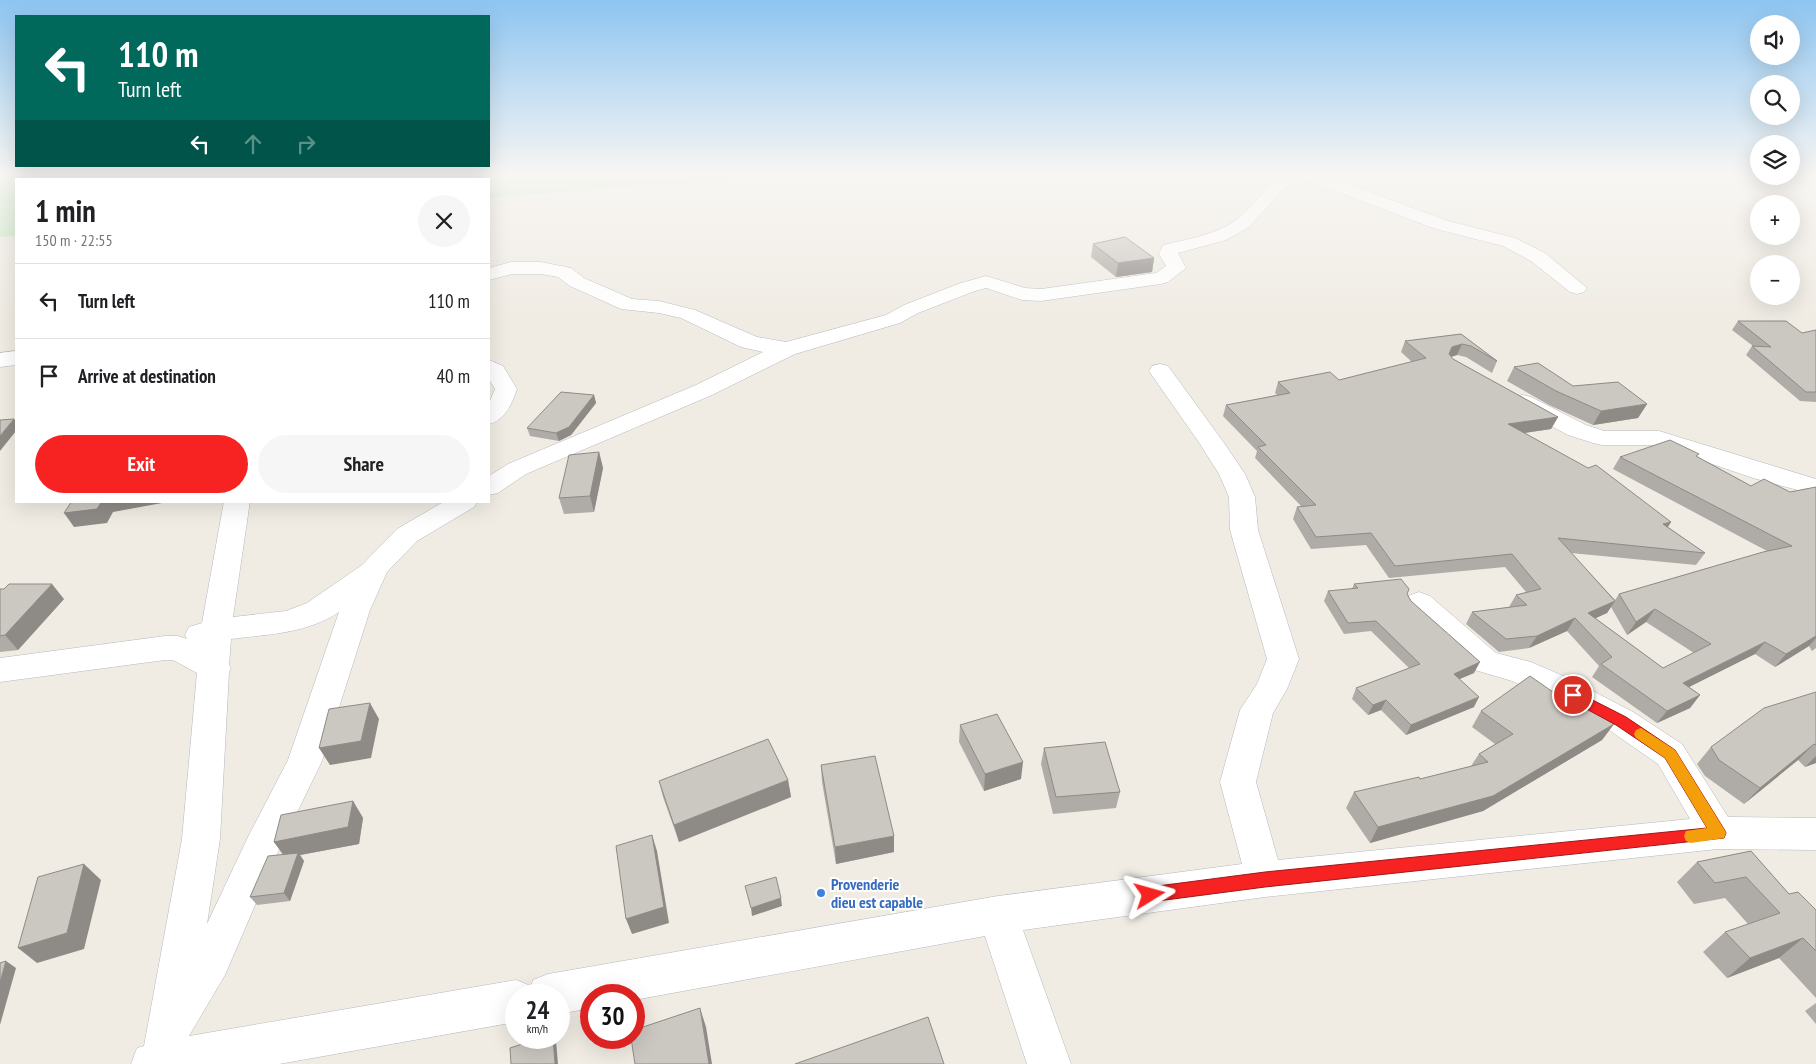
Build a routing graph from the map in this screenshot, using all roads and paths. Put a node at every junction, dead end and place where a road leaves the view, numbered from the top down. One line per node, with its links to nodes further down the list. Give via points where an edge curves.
1 (1243, 223): 5 (street, via 1220,236 1170,249 1168,254 1176,268 1161,278 1041,295 1022,294 986,282 968,286 893,319)
2 (1436, 223): 4 (street, via 1508,242 1538,257)
3 (490, 274): 5 (street, via 511,268 564,272 577,282 628,305 659,307 688,314 749,342)
4 (1577, 288)
5 (787, 350): 12 (street, via 704,390 517,469)
6 (15, 358): 7 (street)
7 (0, 360)
8 (490, 368): 11 (street, via 506,389 501,403)
9 (1160, 371): 24 (street, via 1212,443 1242,497 1244,530 1283,659 1271,689 1257,710 1238,782)
10 (1507, 393): 13 (street, via 1577,430 1602,438 1659,438)
11 (490, 416)
12 (490, 486)
13 (1816, 487)
14 (236, 503): 18 (street)
15 (447, 506): 16 (street, via 407,535)
16 (375, 567): 18 (street, via 336,600 297,619); 28 (street, via 355,610 305,760 210,961)
17 (1419, 603): 22 (street, via 1486,662 1520,670 1556,686 1621,721 1670,754)
18 (216, 629): 19 (street, via 188,640); 20 (street)
19 (178, 648): 20 (street); 21 (street)
20 (215, 668): 28 (street, via 201,839)
21 (0, 670)
22 (1718, 833): 23 (street); 24 (street)
23 (1816, 834)
24 (1265, 880): 25 (street)
25 (998, 915): 26 (street); 30 (street)
26 (570, 991)
27 (505, 1002): 29 (street)
28 (161, 1052): 29 (street)
29 (244, 1056)
30 (1049, 1064)

